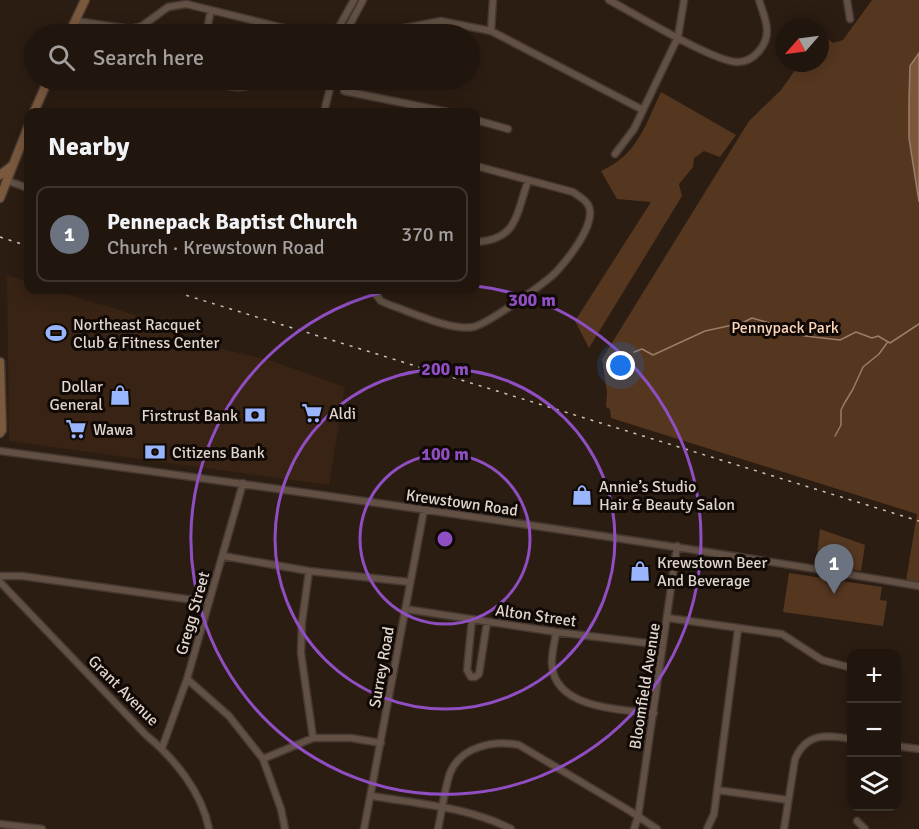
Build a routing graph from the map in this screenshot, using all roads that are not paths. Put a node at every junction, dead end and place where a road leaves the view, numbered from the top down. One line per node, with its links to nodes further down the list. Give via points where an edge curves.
1 (84, 0): 11 (main road)
2 (354, 0): 17 (street)
3 (363, 0): 18 (street)
4 (493, 0): 22 (street)
5 (609, 0): 23 (street)
6 (684, 0): 23 (street)
7 (759, 0): 23 (street, via 767,35 760,51 746,61 732,62 712,55)
8 (847, 0): 10 (street)
9 (211, 10): 14 (street, via 186,3 168,7); 15 (street); 16 (street)
10 (850, 19)
11 (76, 21): 12 (main road); 13 (street)
12 (74, 24)
13 (96, 24)
14 (145, 24)
15 (209, 24)
16 (268, 24)
17 (341, 24)
18 (350, 24)
19 (426, 24): 20 (street, via 441,21)
20 (456, 24)
21 (480, 29): 22 (street)
22 (491, 31): 30 (street)
23 (678, 37): 30 (street)
24 (44, 90): 27 (main road)
25 (330, 90): 28 (street)
26 (344, 90): 29 (street)
27 (36, 108)
28 (325, 108)
29 (428, 108)
30 (643, 110): 34 (street)
31 (480, 121): 32 (street)
32 (508, 129)
33 (24, 138): 35 (main road)
34 (615, 154)
35 (15, 162): 37 (main road); 38 (main road)
36 (480, 167): 39 (street)
37 (0, 175)
38 (8, 181): 40 (street); 41 (main road)
39 (528, 181): 42 (street, via 510,228 496,240); 43 (street, via 573,192 586,202 590,212 587,228 556,272 474,327 448,324 384,302)
40 (24, 187)
41 (0, 198)
42 (480, 242)
43 (376, 294)
44 (0, 362): 45 (main road)
45 (0, 433)
46 (0, 451): 47 (street, Krewstown Road)
47 (243, 483): 48 (street, Krewstown Road); 50 (street, Gregg Street)
48 (424, 510): 49 (street, Krewstown Road); 54 (street, Surrey Road)
49 (677, 546): 55 (street, Krewstown Road); 58 (street, Bloomfield Avenue)
50 (223, 556): 51 (street); 56 (street, Gregg Street)
51 (309, 571): 54 (street); 67 (street, via 301,653)
52 (0, 576): 56 (street)
53 (0, 582): 71 (street, Grant Avenue)
54 (409, 582): 57 (street, Surrey Road)
55 (919, 586)
56 (208, 602): 65 (street, Gregg Street)
57 (405, 609): 59 (street, Alton Street); 69 (street, Surrey Road)
58 (668, 618): 61 (street); 63 (street, Bloomfield Avenue)
59 (472, 619): 60 (street, Alton Street); 60 (street, via 467,670 471,677 479,674)
60 (487, 622): 62 (street, Alton Street)
61 (738, 628): 64 (street, via 782,634 822,660); 74 (street)
62 (556, 632): 63 (street, Alton Street); 66 (street, via 552,665 564,690 603,708)
63 (663, 645): 66 (street, Bloomfield Avenue)
64 (847, 667)
65 (187, 679): 71 (street, Gregg Street); 73 (street, via 230,716)
66 (654, 713): 78 (street, Bloomfield Avenue)
67 (313, 738): 69 (street); 73 (street)
68 (847, 738): 76 (street, via 820,736 799,750)
69 (381, 743): 75 (street, Surrey Road)
70 (901, 747): 72 (street)
71 (162, 748): 82 (street, Grant Avenue, via 199,800)
72 (919, 749)
73 (263, 759): 83 (street)
74 (717, 790): 76 (street); 89 (street, via 714,814)
75 (372, 796): 77 (street); 84 (street, Surrey Road)
76 (788, 800): 90 (street)
77 (442, 808): 78 (street, via 451,771 460,759 480,746 504,742 519,746); 85 (street); 86 (street, via 473,813)
78 (638, 817): 87 (street, Bloomfield Avenue); 88 (street)
79 (857, 821): 91 (street)
80 (0, 824): 81 (street)
81 (42, 829)
82 (209, 829)
83 (285, 829)
84 (364, 829)
85 (438, 829)
86 (511, 829)
87 (634, 829)
88 (657, 829)
89 (707, 829)
90 (784, 829)
91 (865, 829)

